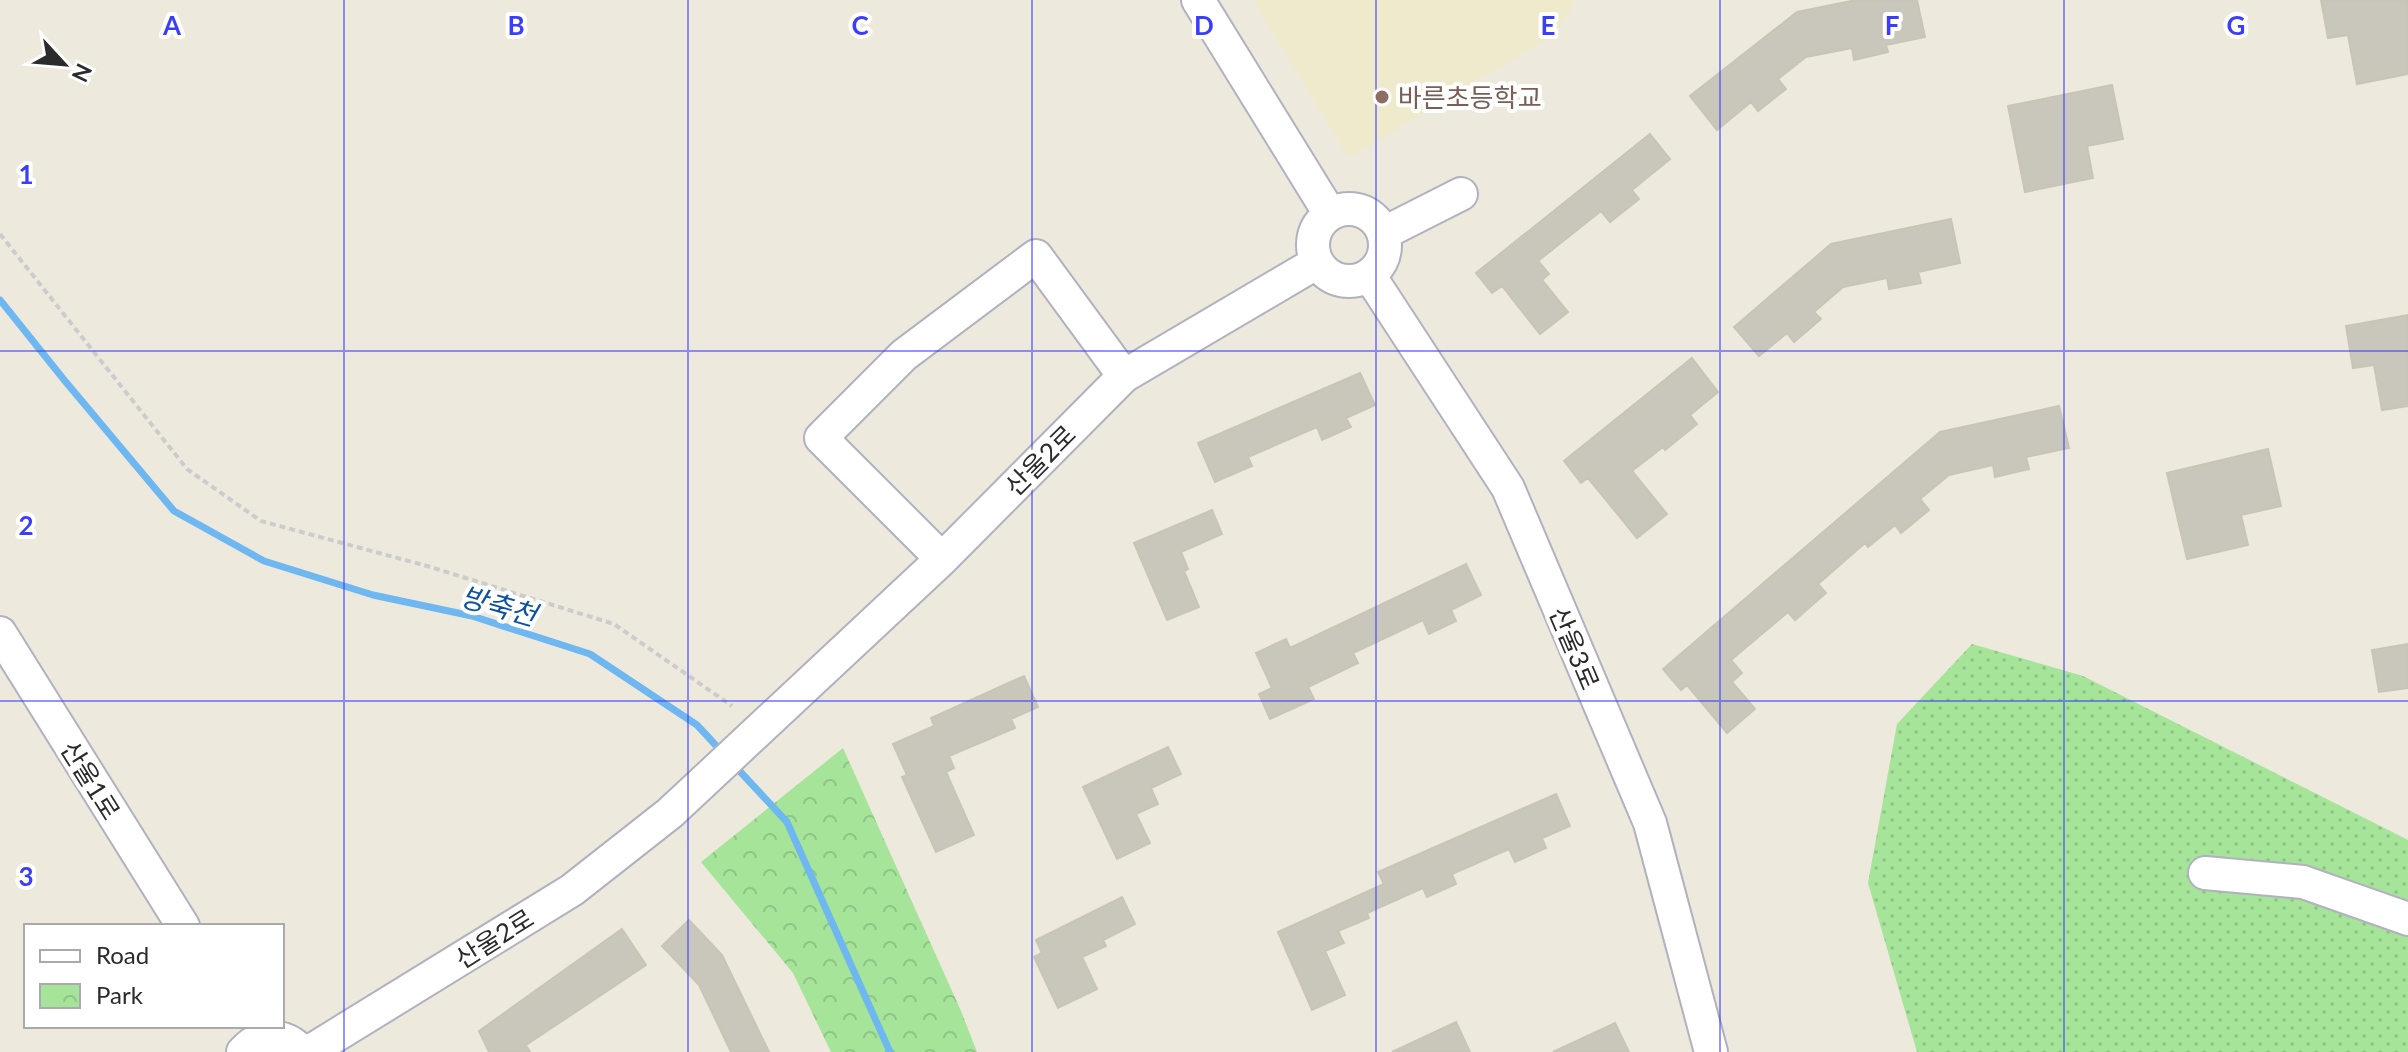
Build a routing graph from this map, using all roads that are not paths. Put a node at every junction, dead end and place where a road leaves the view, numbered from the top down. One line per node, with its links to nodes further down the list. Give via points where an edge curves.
1 (1198, 0): 3 (street)
2 (1461, 194): 4 (street)
3 (1330, 214): 4 (street, via 1359,210); 5 (street, via 1312,238)
4 (1384, 233): 6 (street, via 1383,257)
5 (1316, 263): 6 (street, via 1324,273 1347,282); 7 (street, 산울2로)
6 (1369, 275): 16 (street, 산울3로, via 1508,488 1650,823)
7 (1124, 376): 8 (street, 산울2로); 8 (street, via 1036,256 904,355 821,438)
8 (942, 559): 15 (street, 산울2로, via 670,813 572,890)
9 (0, 633): 12 (street, 산울1로)
10 (2205, 873): 11 (street, via 2303,882)
11 (2408, 919)
12 (182, 924)
13 (246, 1040): 14 (street, via 284,1038)
14 (302, 1052)
15 (309, 1052)
16 (1711, 1052)

